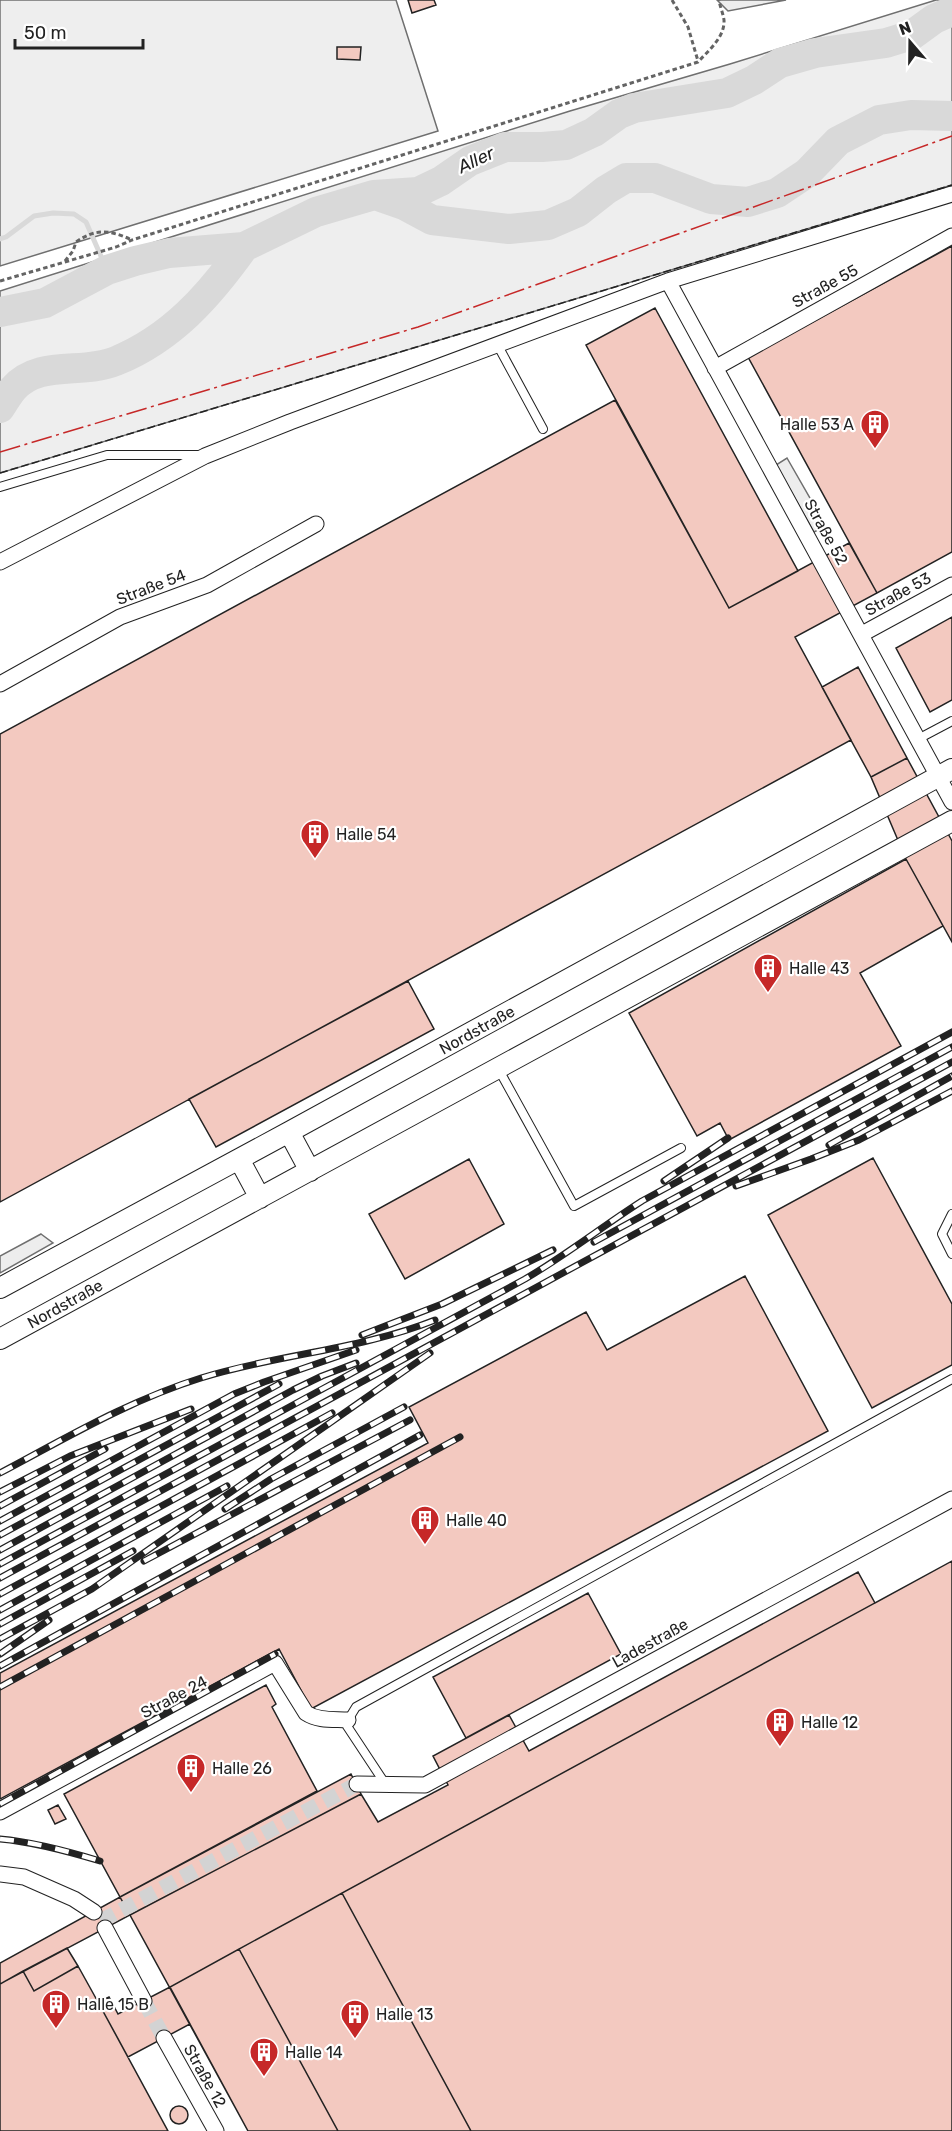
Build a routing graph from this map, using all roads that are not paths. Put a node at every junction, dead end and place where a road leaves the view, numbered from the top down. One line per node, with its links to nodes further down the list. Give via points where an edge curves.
1 (952, 194): 3 (street)
2 (952, 236): 5 (street, Straße 55)
3 (668, 281): 4 (street); 5 (street, Straße 52)
4 (496, 344): 6 (lane); 7 (street)
5 (715, 368): 12 (street, Straße 52)
6 (543, 429)
7 (206, 456): 8 (lane, via 107,455); 10 (street)
8 (0, 487)
9 (316, 524): 13 (street, Straße 54, via 207,585 120,617)
10 (0, 562)
11 (952, 585): 12 (street, Straße 53)
12 (862, 634): 15 (street, Straße 52)
13 (0, 684)
14 (952, 721): 15 (lane)
15 (918, 740): 16 (street, Straße 52)
16 (945, 773): 17 (street, Straße 52); 20 (street, Nordstraße)
17 (952, 802)
18 (952, 821): 19 (street, Nordstraße)
19 (498, 1068): 21 (lane, via 574,1206); 23 (street, Nordstraße)
20 (289, 1132): 22 (street, Nordstraße); 23 (street)
21 (681, 1148)
22 (239, 1159): 24 (street); 27 (street, Nordstraße)
23 (310, 1171): 24 (street, Nordstraße)
24 (260, 1198): 28 (street, Nordstraße)
25 (952, 1214): 26 (lane, via 942,1234)
26 (952, 1254)
27 (0, 1288)
28 (0, 1340)
29 (952, 1379): 31 (lane, via 356,1707)
30 (952, 1499): 33 (street, Ladestraße, via 425,1785)
31 (348, 1720): 33 (lane, via 347,1726); 34 (street, Straße 24, via 306,1713 275,1663)
32 (357, 1785): 33 (street, Ladestraße)
33 (386, 1786)
34 (0, 1812)
35 (0, 1874): 36 (street, via 24,1876)
36 (94, 1912)
37 (105, 1928): 38 (street)
38 (144, 2001)
39 (164, 2038): 40 (street, Straße 12)
40 (216, 2131)

